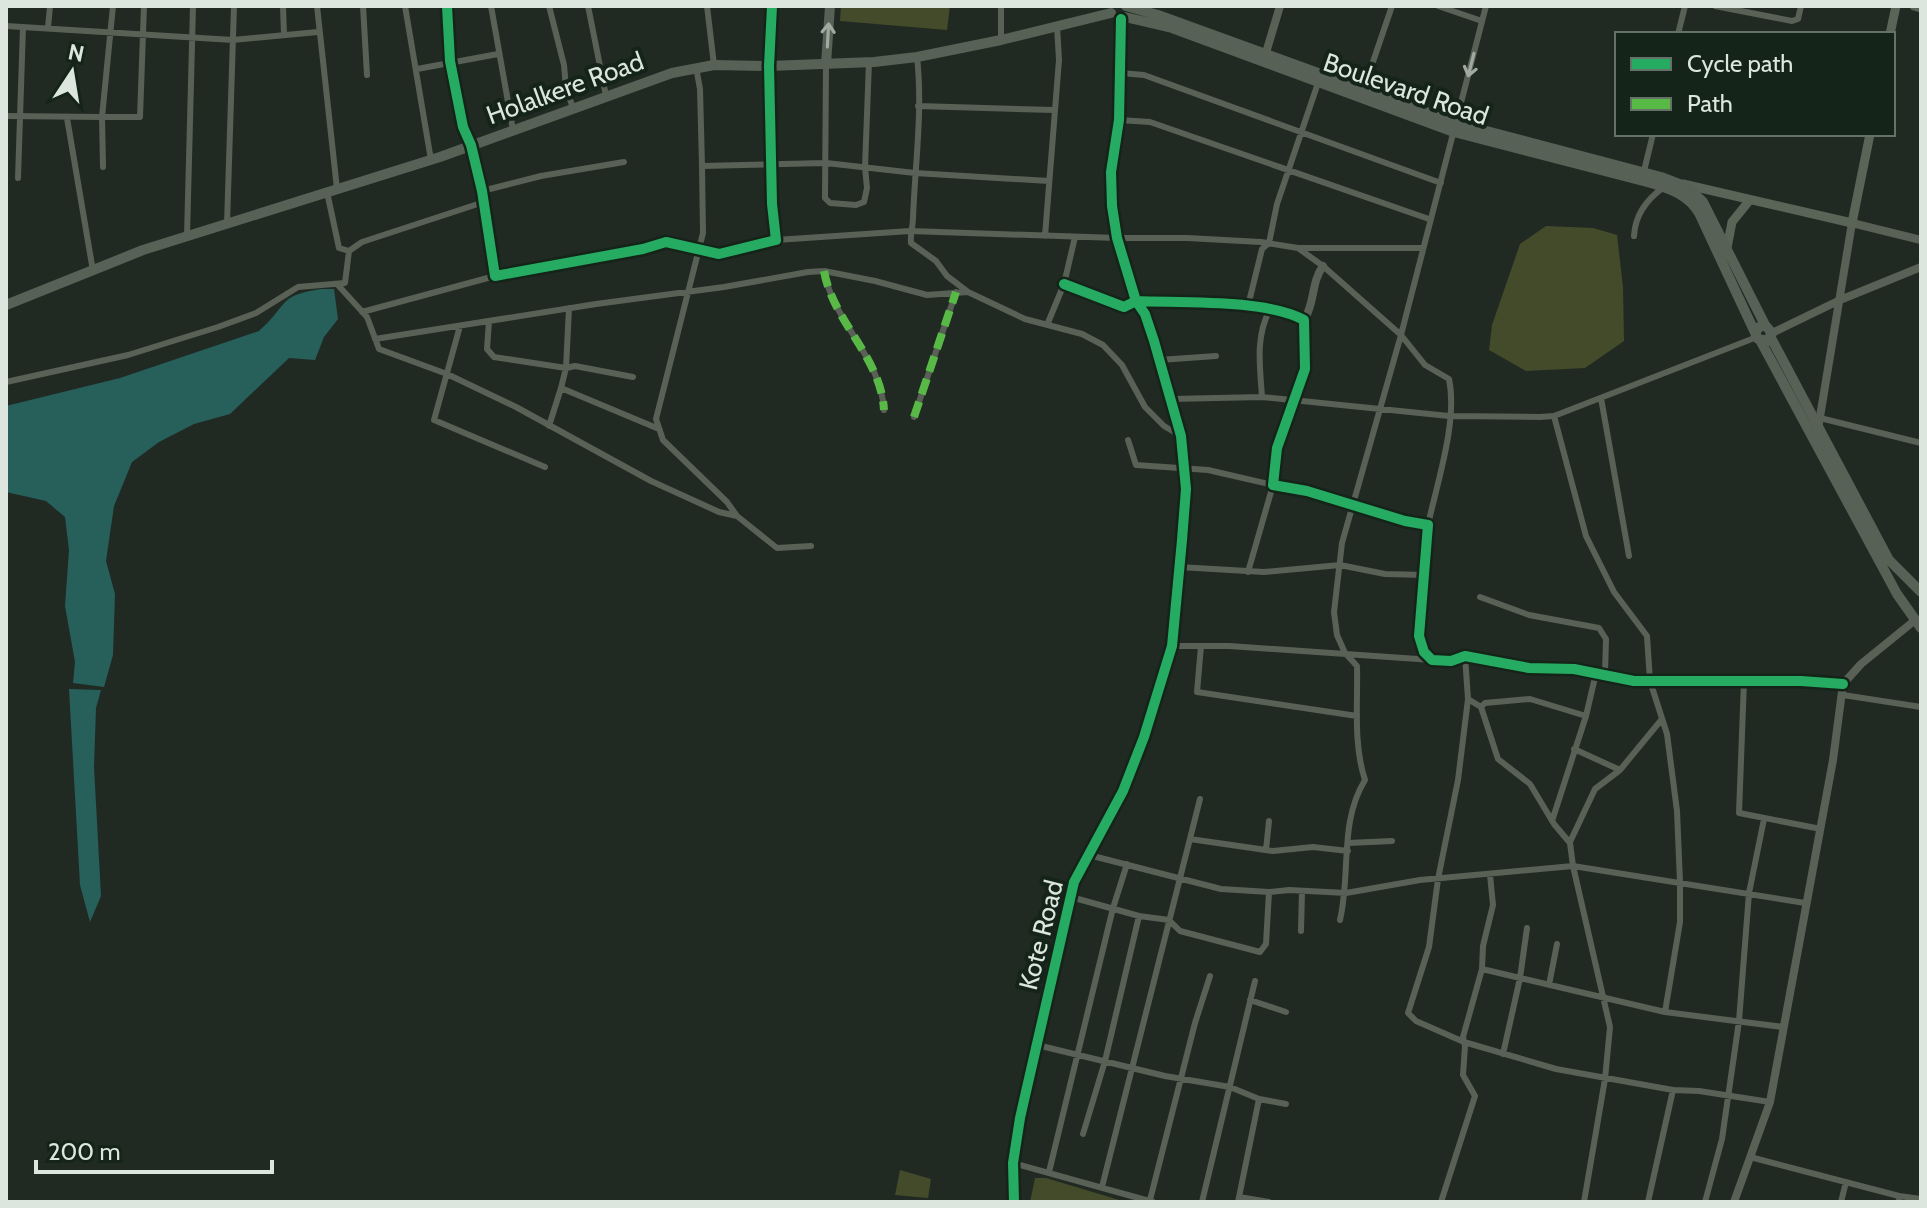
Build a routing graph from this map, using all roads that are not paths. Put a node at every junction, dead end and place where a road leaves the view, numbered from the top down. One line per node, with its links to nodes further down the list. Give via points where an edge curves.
1 (50, 6): 33 (street)
2 (113, 6): 34 (street)
3 (144, 6): 38 (street)
4 (193, 6): 40 (street)
5 (234, 6): 41 (street)
6 (283, 6): 39 (street)
7 (317, 6): 35 (street)
8 (363, 6): 54 (street)
9 (405, 6): 52 (street)
10 (447, 6): 46 (street)
11 (491, 6): 43 (street)
12 (549, 6): 59 (street)
13 (588, 6): 57 (street)
14 (707, 6): 49 (street)
15 (772, 6): 50 (street)
16 (830, 6): 48 (main road, one-way to 16)
17 (1001, 6): 42 (street)
18 (1279, 6): 44 (street)
19 (1392, 6): 56 (street)
20 (1438, 6): 29 (street)
21 (1486, 6): 29 (street)
22 (1685, 6): 36 (street)
23 (1715, 6): 24 (street, via 1792,21 1798,19)
24 (1801, 6)
25 (1896, 6): 37 (main road)
26 (1914, 6): 27 (main road)
27 (1921, 8)
28 (1120, 11): 31 (main road, Holalkere Road); 44 (main road, Boulevard Road, via 1158,15); 53 (street, Kote Road); 55 (main road, Boulevard Road)
29 (1482, 21): 66 (street, one-way to 66)
30 (6, 26): 32 (street)
31 (1057, 26): 42 (main road, Holalkere Road); 60 (street)
32 (23, 27): 33 (street); 62 (street)
33 (48, 28): 34 (street)
34 (112, 31): 38 (street); 63 (street)
35 (318, 32): 39 (street); 86 (street)
36 (1678, 32)
37 (1890, 32)
38 (144, 34): 40 (street); 63 (street, via 140,117)
39 (284, 35): 41 (street)
40 (191, 37): 41 (street); 94 (street)
41 (233, 40): 92 (street)
42 (1001, 40): 45 (main road, Holalkere Road)
43 (498, 54): 46 (street); 67 (street)
44 (1265, 56): 56 (main road, Boulevard Road)
45 (917, 57): 47 (main road, Holalkere Road); 58 (street)
46 (450, 61): 52 (street); 71 (street)
47 (869, 62): 48 (main road, Holalkere Road); 78 (street)
48 (826, 64): 50 (main road, Holalkere Road); 74 (street)
49 (714, 65): 50 (main road, Holalkere Road); 51 (main road, Holalkere Road)
50 (769, 66): 75 (street)
51 (696, 67): 57 (main road, Holalkere Road); 76 (street)
52 (417, 69): 72 (street)
53 (1120, 73): 65 (street, Kote Road); 68 (street, via 1144,75)
54 (367, 75)
55 (1318, 83): 66 (main road, Boulevard Road); 68 (street)
56 (1363, 91): 66 (main road, Boulevard Road)
57 (606, 96): 59 (main road, Holalkere Road)
58 (918, 106): 60 (street); 81 (street)
59 (573, 108): 67 (main road, Holalkere Road)
60 (1054, 110): 83 (street)
61 (6, 116): 62 (street)
62 (19, 116): 64 (street); 82 (street)
63 (102, 117): 64 (street); 77 (street)
64 (67, 118): 109 (street)
65 (1119, 120): 79 (street, via 1150,122); 98 (street, Kote Road, via 1111,172)
66 (1455, 127): 80 (main road, Boulevard Road); 84 (street); 85 (main road, Boulevard Road)
67 (513, 130): 71 (main road, Holalkere Road)
68 (1301, 131): 79 (street); 84 (street)
69 (1653, 136): 80 (street)
70 (1870, 136): 91 (main road)
71 (471, 145): 72 (main road, Holalkere Road); 87 (street)
72 (431, 160): 86 (main road, Holalkere Road)
73 (624, 162): 87 (street)
74 (826, 163): 75 (street); 78 (street); 78 (street, via 825,195 830,203 864,202)
75 (773, 165): 76 (street); 99 (street)
76 (702, 166): 106 (street, via 703,233)
77 (103, 167)
78 (865, 167): 81 (street)
79 (1288, 171): 90 (street); 101 (street)
80 (1644, 171): 85 (main road, Boulevard Road)
81 (915, 173): 83 (street); 93 (street)
82 (18, 178)
83 (1049, 181): 95 (street)
84 (1441, 183): 90 (street)
85 (1671, 185): 88 (main road); 96 (street, via 1651,197); 104 (main road, via 1696,194); 128 (main road, via 1693,203)
86 (332, 191): 92 (main road, Holalkere Road); 105 (street, via 339,248)
87 (482, 191): 89 (street)
88 (1749, 201): 91 (main road); 104 (main road, via 1732,222)
89 (484, 202): 105 (street, via 362,242); 111 (street)
90 (1429, 219): 103 (street)
91 (1852, 223): 100 (street); 117 (street)
92 (227, 224): 94 (main road, Holalkere Road)
93 (910, 231): 95 (street); 99 (street); 116 (street, via 911,243)
94 (187, 236): 109 (main road, Holalkere Road)
95 (1045, 236): 97 (street)
96 (1634, 236)
97 (1075, 237): 98 (street); 113 (street)
98 (1117, 238): 101 (street); 118 (street, Kote Road)
99 (776, 240): 106 (street, via 719,254)
100 (1921, 240)
101 (1269, 243): 102 (street); 120 (street, via 1262,249)
102 (1298, 248): 103 (street); 107 (street)
103 (1422, 248): 129 (street)
104 (1727, 248): 128 (main road)
105 (349, 251): 112 (street, via 345,283)
106 (697, 251): 111 (street, via 666,242); 114 (street)
107 (1323, 266): 124 (street); 129 (street)
108 (1921, 267): 117 (street)
109 (93, 271): 119 (main road, Holalkere Road)
110 (824, 271): 114 (street); 115 (street, via 927,295); 142 (street, via 828,291 875,371)
111 (495, 276): 123 (street)
112 (337, 284): 123 (street); 136 (street, via 298,287 256,313 128,355)
113 (1064, 284): 118 (street, via 1124,307); 126 (street)
114 (687, 292): 121 (street); 149 (street, via 656,419)
115 (956, 292): 116 (street); 146 (street)
116 (968, 292): 126 (street)
117 (1840, 300): 128 (street); 147 (street)
118 (1136, 301): 120 (street); 132 (street, Kote Road)
119 (6, 305)
120 (1248, 306): 122 (street)
121 (569, 308): 125 (street); 133 (street)
122 (1270, 309): 124 (street); 138 (street, via 1261,326)
123 (362, 312): 130 (street)
124 (1304, 320): 141 (street, via 1305,369)
125 (489, 321): 127 (street); 133 (street, via 487,349 494,357)
126 (1047, 325): 151 (street, via 1103,345 1122,365 1145,407)
127 (460, 326): 130 (street); 134 (street)
128 (1763, 334): 139 (street); 150 (main road)
129 (1401, 335): 143 (street); 144 (street, via 1425,365 1449,379)
130 (375, 339): 134 (street, via 379,349)
131 (1216, 356): 132 (street)
132 (1159, 360): 140 (street, Kote Road)
133 (566, 368): 135 (street); 137 (street)
134 (447, 374): 148 (street); 154 (street, via 434,420)
135 (633, 377)
136 (6, 382)
137 (561, 388): 148 (street); 149 (street)
138 (1262, 397): 140 (street); 141 (street)
139 (1601, 398): 145 (street); 161 (street)
140 (1171, 399): 151 (street, Kote Road)
141 (1292, 402): 143 (street); 156 (street, via 1277,448)
142 (884, 410)
143 (1380, 410): 144 (street); 157 (street)
144 (1449, 416): 145 (street); 159 (street)
145 (1554, 416): 178 (street, via 1586,536 1614,592 1647,636)
146 (914, 417)
147 (1820, 418): 150 (street); 153 (street)
148 (549, 426): 158 (street, via 651,481)
149 (660, 429): 158 (street, via 663,440)
150 (1814, 432): 166 (main road, via 1889,560); 167 (main road)
151 (1181, 436): 155 (street, Kote Road)
152 (1128, 440): 155 (street, via 1136,465)
153 (1921, 443)
154 (545, 467)
155 (1184, 467): 156 (street); 163 (street, Kote Road)
156 (1273, 485): 157 (street); 164 (street)
157 (1353, 505): 159 (street); 162 (street)
158 (737, 516): 160 (street, via 777,548)
159 (1428, 525): 165 (street)
160 (811, 546)
161 (1629, 556)
162 (1340, 565): 164 (street); 165 (street); 173 (street, via 1334,612)
163 (1179, 567): 164 (street); 171 (street, Kote Road)
164 (1248, 572)
165 (1425, 575): 175 (street, via 1419,636)
166 (1907, 579): 167 (main road, via 1899,578); 168 (main road)
167 (1894, 588): 170 (main road)
168 (1921, 592)
169 (1480, 597): 177 (street, via 1529,615 1599,628 1606,639)
170 (1918, 624): 180 (street, via 1861,664)
171 (1172, 646): 172 (street); 200 (street, Kote Road, via 1123,791)
172 (1201, 646): 173 (street); 185 (street, via 1197,692)
173 (1345, 653): 175 (street); 185 (street, via 1357,666)
174 (1465, 656): 175 (street); 176 (street); 182 (street)
175 (1432, 660)
176 (1596, 673): 177 (street); 186 (street)
177 (1605, 674): 178 (street)
178 (1650, 681): 179 (street); 187 (street)
179 (1744, 681): 180 (street); 191 (street, via 1739,813)
180 (1843, 684): 181 (street)
181 (1843, 695): 184 (street); 194 (street)
182 (1468, 699): 183 (street); 205 (street)
183 (1481, 707): 186 (street, via 1530,699); 193 (street, via 1498,759 1530,784)
184 (1921, 707)
185 (1357, 716): 198 (street, via 1365,780 1347,824)
186 (1586, 716): 188 (street)
187 (1662, 719): 189 (street); 206 (street, via 1677,811)
188 (1574, 749): 189 (street); 193 (street)
189 (1620, 770): 197 (street, via 1595,789)
190 (1200, 799): 195 (street)
191 (1764, 819): 194 (street); 210 (street)
192 (1269, 821): 199 (street)
193 (1552, 821): 197 (street)
194 (1821, 829): 212 (street)
195 (1190, 839): 199 (street); 204 (street)
196 (1392, 841): 198 (street)
197 (1570, 843): 202 (street)
198 (1348, 847): 199 (street); 209 (street)
199 (1266, 850)
200 (1089, 855): 201 (street); 211 (street, Kote Road)
201 (1127, 864): 204 (street); 213 (street)
202 (1573, 866): 203 (street); 206 (street); 225 (street)
203 (1490, 875): 205 (street); 220 (street, via 1493,905)
204 (1181, 877): 208 (street, via 1221,889); 215 (street)
205 (1438, 879): 209 (street); 231 (street, via 1429,947 1408,1013)
206 (1680, 882): 210 (street); 228 (street, via 1680,922)
207 (1302, 891): 208 (street); 209 (street); 218 (street)
208 (1269, 892): 215 (street, via 1266,944 1260,952 1180,931)
209 (1346, 893): 216 (street)
210 (1749, 893): 212 (street); 229 (street)
211 (1071, 897): 213 (street); 232 (street, Kote Road)
212 (1805, 903): 230 (street)
213 (1113, 908): 214 (street); 233 (street)
214 (1139, 916): 215 (street); 235 (street)
215 (1169, 920): 236 (street)
216 (1340, 920)
217 (1527, 928): 222 (street)
218 (1301, 931)
219 (1557, 944): 224 (street)
220 (1482, 969): 222 (street); 231 (street)
221 (1210, 976): 237 (street)
222 (1520, 978): 224 (street); 234 (street)
223 (1255, 981): 226 (street)
224 (1549, 985): 225 (street)
225 (1604, 998): 228 (street); 238 (street, via 1610,1027)
226 (1250, 1000): 227 (street); 239 (street)
227 (1286, 1012)
228 (1665, 1012): 229 (street)
229 (1738, 1021): 230 (street); 241 (street)
230 (1783, 1027): 243 (street)
231 (1464, 1042): 234 (street); 258 (street, via 1463,1075 1475,1096)
232 (1037, 1045): 233 (street); 247 (street, Kote Road)
233 (1077, 1054): 235 (street); 248 (street)
234 (1503, 1054): 238 (street)
235 (1105, 1061): 236 (street); 245 (street)
236 (1133, 1068): 237 (street); 250 (street)
237 (1180, 1078): 239 (street); 254 (street)
238 (1605, 1079): 240 (street); 259 (street)
239 (1230, 1087): 242 (street); 256 (street)
240 (1673, 1090): 241 (street); 260 (street)
241 (1729, 1095): 243 (street); 261 (street)
242 (1259, 1099): 244 (street); 251 (street)
243 (1770, 1102): 246 (street)
244 (1286, 1104)
245 (1083, 1134)
246 (1750, 1157): 249 (street); 262 (street)
247 (1013, 1163): 248 (street); 255 (street, Kote Road)
248 (1049, 1172): 250 (street)
249 (1846, 1182): 252 (street); 263 (street)
250 (1102, 1187): 254 (street)
251 (1238, 1199): 257 (street)
252 (1899, 1199): 253 (street)
253 (1921, 1199)
254 (1152, 1201)
255 (1014, 1202)
256 (1202, 1202)
257 (1269, 1202)
258 (1441, 1202)
259 (1584, 1202)
260 (1648, 1202)
261 (1705, 1202)
262 (1734, 1202)
263 (1841, 1202)

